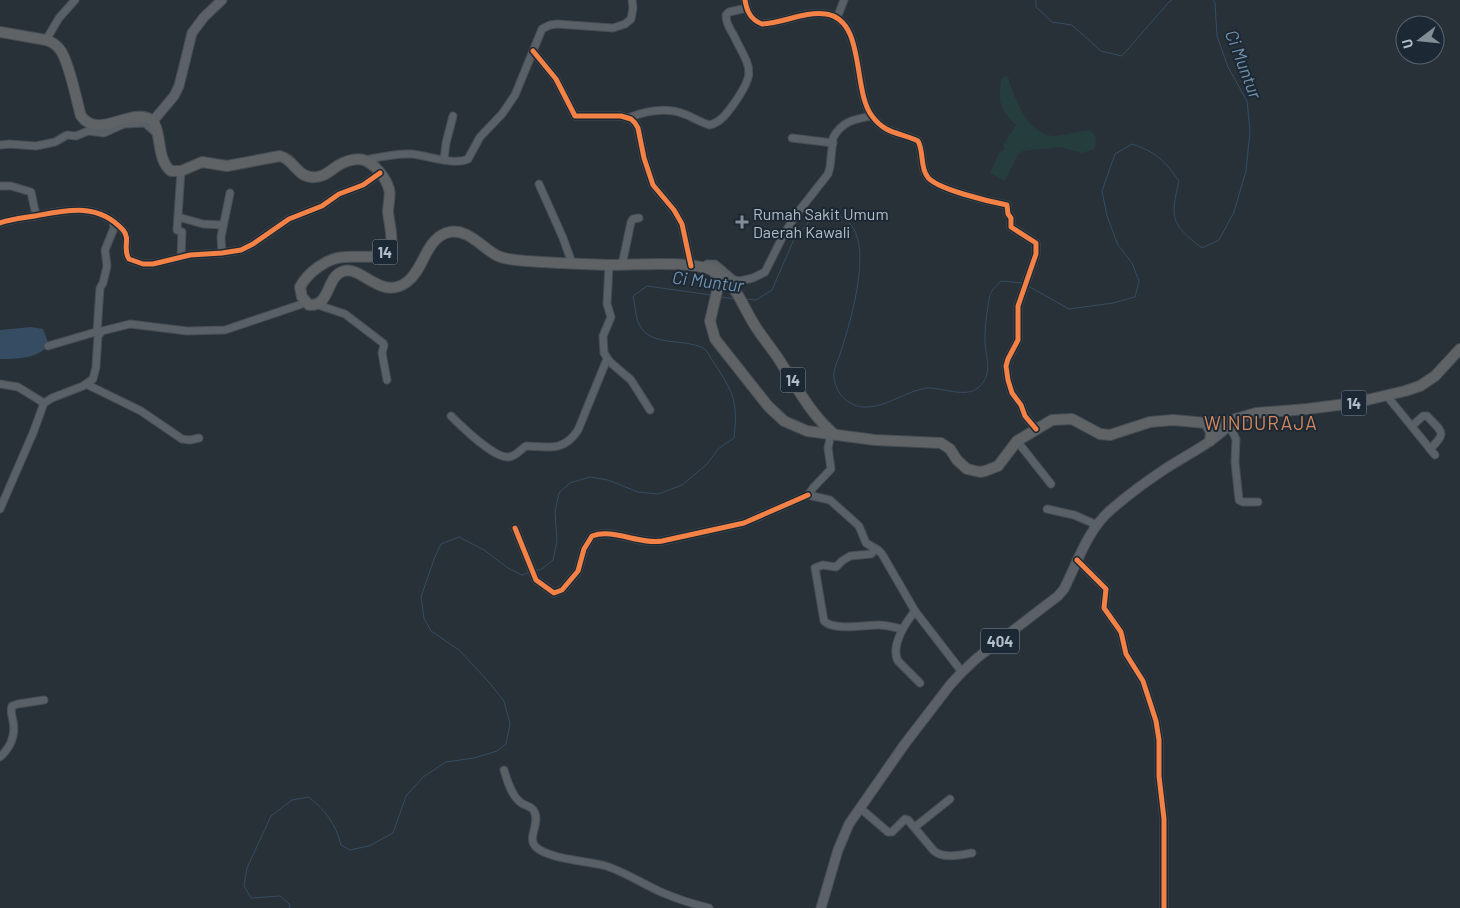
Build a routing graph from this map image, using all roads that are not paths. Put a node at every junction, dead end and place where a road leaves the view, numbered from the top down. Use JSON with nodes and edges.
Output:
{"nodes":[{"id":1,"x":75,"y":0,"type":"edge"},
{"id":2,"x":222,"y":0,"type":"edge"},
{"id":3,"x":632,"y":0,"type":"edge"},
{"id":4,"x":745,"y":0,"type":"edge"},
{"id":5,"x":844,"y":0,"type":"edge"},
{"id":6,"x":746,"y":8,"type":"junction"},
{"id":7,"x":837,"y":18,"type":"junction"},
{"id":8,"x":0,"y":32,"type":"edge"},
{"id":9,"x":46,"y":40,"type":"junction"},
{"id":10,"x":533,"y":50,"type":"junction"},
{"id":11,"x":454,"y":116,"type":"dead end"},
{"id":12,"x":872,"y":116,"type":"junction"},
{"id":13,"x":628,"y":118,"type":"junction"},
{"id":14,"x":152,"y":121,"type":"junction"},
{"id":15,"x":158,"y":134,"type":"junction"},
{"id":16,"x":792,"y":138,"type":"dead end"},
{"id":17,"x":833,"y":143,"type":"junction"},
{"id":18,"x":0,"y":145,"type":"edge"},
{"id":19,"x":364,"y":160,"type":"junction"},
{"id":20,"x":444,"y":160,"type":"junction"},
{"id":21,"x":180,"y":171,"type":"junction"},
{"id":22,"x":380,"y":173,"type":"junction"},
{"id":23,"x":540,"y":184,"type":"dead end"},
{"id":24,"x":0,"y":186,"type":"edge"},
{"id":25,"x":230,"y":193,"type":"dead end"},
{"id":26,"x":36,"y":215,"type":"junction"},
{"id":27,"x":178,"y":217,"type":"junction"},
{"id":28,"x":639,"y":218,"type":"dead end"},
{"id":29,"x":113,"y":222,"type":"junction"},
{"id":30,"x":0,"y":223,"type":"edge"},
{"id":31,"x":223,"y":225,"type":"junction"},
{"id":32,"x":222,"y":253,"type":"junction"},
{"id":33,"x":181,"y":257,"type":"junction"},
{"id":34,"x":572,"y":263,"type":"junction"},
{"id":35,"x":622,"y":264,"type":"junction"},
{"id":36,"x":609,"y":265,"type":"junction"},
{"id":37,"x":692,"y":266,"type":"junction"},
{"id":38,"x":704,"y":267,"type":"junction"},
{"id":39,"x":715,"y":271,"type":"junction"},
{"id":40,"x":310,"y":304,"type":"junction"},
{"id":41,"x":100,"y":331,"type":"junction"},
{"id":42,"x":48,"y":346,"type":"dead end"},
{"id":43,"x":1460,"y":349,"type":"edge"},
{"id":44,"x":606,"y":358,"type":"junction"},
{"id":45,"x":387,"y":380,"type":"dead end"},
{"id":46,"x":0,"y":384,"type":"edge"},
{"id":47,"x":86,"y":384,"type":"junction"},
{"id":48,"x":1387,"y":396,"type":"junction"},
{"id":49,"x":44,"y":403,"type":"junction"},
{"id":50,"x":650,"y":410,"type":"dead end"},
{"id":51,"x":451,"y":416,"type":"dead end"},
{"id":52,"x":1206,"y":423,"type":"junction"},
{"id":53,"x":1231,"y":423,"type":"junction"},
{"id":54,"x":1412,"y":426,"type":"junction"},
{"id":55,"x":1036,"y":429,"type":"junction"},
{"id":56,"x":832,"y":434,"type":"junction"},
{"id":57,"x":199,"y":438,"type":"dead end"},
{"id":58,"x":1210,"y":440,"type":"junction"},
{"id":59,"x":1018,"y":441,"type":"junction"},
{"id":60,"x":1051,"y":484,"type":"dead end"},
{"id":61,"x":808,"y":495,"type":"junction"},
{"id":62,"x":1258,"y":502,"type":"dead end"},
{"id":63,"x":0,"y":509,"type":"edge"},
{"id":64,"x":1047,"y":509,"type":"dead end"},
{"id":65,"x":1097,"y":526,"type":"junction"},
{"id":66,"x":514,"y":528,"type":"dead end"},
{"id":67,"x":876,"y":549,"type":"junction"},
{"id":68,"x":1077,"y":560,"type":"junction"},
{"id":69,"x":915,"y":610,"type":"junction"},
{"id":70,"x":902,"y":629,"type":"junction"},
{"id":71,"x":962,"y":672,"type":"junction"},
{"id":72,"x":920,"y":683,"type":"dead end"},
{"id":73,"x":44,"y":700,"type":"dead end"},
{"id":74,"x":0,"y":757,"type":"edge"},
{"id":75,"x":504,"y":770,"type":"dead end"},
{"id":76,"x":950,"y":799,"type":"dead end"},
{"id":77,"x":860,"y":808,"type":"junction"},
{"id":78,"x":915,"y":827,"type":"junction"},
{"id":79,"x":972,"y":853,"type":"dead end"},
{"id":80,"x":709,"y":908,"type":"edge"},
{"id":81,"x":821,"y":908,"type":"edge"},
{"id":82,"x":1164,"y":908,"type":"edge"}],
"edges":[{"from":1,"to":9,"type":"street"},
{"from":2,"to":14,"type":"main road"},
{"from":3,"to":10,"type":"street"},
{"from":4,"to":6,"type":"street"},
{"from":5,"to":7,"type":"street"},
{"from":6,"to":7,"type":"street"},
{"from":6,"to":13,"type":"street"},
{"from":7,"to":12,"type":"street"},
{"from":8,"to":9,"type":"highway"},
{"from":9,"to":14,"type":"highway"},
{"from":10,"to":13,"type":"street"},
{"from":10,"to":20,"type":"street"},
{"from":11,"to":20,"type":"street"},
{"from":12,"to":17,"type":"street"},
{"from":12,"to":55,"type":"street"},
{"from":13,"to":37,"type":"street"},
{"from":14,"to":15,"type":"highway"},
{"from":15,"to":18,"type":"street"},
{"from":15,"to":21,"type":"highway"},
{"from":16,"to":17,"type":"street"},
{"from":17,"to":38,"type":"street"},
{"from":19,"to":20,"type":"street"},
{"from":19,"to":21,"type":"highway"},
{"from":19,"to":22,"type":"highway","number":"14"},
{"from":21,"to":27,"type":"street"},
{"from":22,"to":32,"type":"street"},
{"from":22,"to":40,"type":"highway","number":"14"},
{"from":23,"to":34,"type":"street"},
{"from":24,"to":26,"type":"street"},
{"from":25,"to":31,"type":"street"},
{"from":26,"to":29,"type":"street"},
{"from":26,"to":30,"type":"street"},
{"from":27,"to":31,"type":"street"},
{"from":27,"to":33,"type":"street"},
{"from":28,"to":35,"type":"street"},
{"from":29,"to":33,"type":"street"},
{"from":29,"to":41,"type":"street"},
{"from":31,"to":32,"type":"street"},
{"from":32,"to":33,"type":"street"},
{"from":34,"to":36,"type":"highway","number":"14"},
{"from":34,"to":40,"type":"highway","number":"14"},
{"from":35,"to":36,"type":"highway","number":"14"},
{"from":35,"to":37,"type":"highway","number":"14"},
{"from":36,"to":44,"type":"street"},
{"from":37,"to":38,"type":"highway","number":"14"},
{"from":38,"to":39,"type":"highway","number":"14"},
{"from":39,"to":56,"type":"highway","number":"14"},
{"from":39,"to":56,"type":"highway","number":"14"},
{"from":40,"to":41,"type":"street"},
{"from":40,"to":45,"type":"street"},
{"from":41,"to":42,"type":"street"},
{"from":41,"to":47,"type":"street"},
{"from":43,"to":48,"type":"highway","number":"14"},
{"from":44,"to":50,"type":"street"},
{"from":44,"to":51,"type":"street"},
{"from":46,"to":49,"type":"street"},
{"from":47,"to":49,"type":"street"},
{"from":47,"to":57,"type":"street"},
{"from":48,"to":53,"type":"highway","number":"14"},
{"from":48,"to":54,"type":"street"},
{"from":49,"to":63,"type":"street"},
{"from":52,"to":53,"type":"highway","number":"14"},
{"from":52,"to":55,"type":"highway","number":"14"},
{"from":52,"to":58,"type":"highway"},
{"from":53,"to":58,"type":"main road","number":"404"},
{"from":53,"to":62,"type":"street"},
{"from":54,"to":54,"type":"street"},
{"from":55,"to":59,"type":"highway","number":"14"},
{"from":56,"to":59,"type":"highway","number":"14"},
{"from":56,"to":61,"type":"street"},
{"from":58,"to":65,"type":"main road","number":"404"},
{"from":59,"to":60,"type":"street"},
{"from":61,"to":66,"type":"street"},
{"from":61,"to":67,"type":"street"},
{"from":64,"to":65,"type":"street"},
{"from":65,"to":68,"type":"main road","number":"404"},
{"from":67,"to":69,"type":"street"},
{"from":67,"to":70,"type":"street"},
{"from":68,"to":71,"type":"main road","number":"404"},
{"from":68,"to":82,"type":"street"},
{"from":69,"to":70,"type":"street"},
{"from":69,"to":71,"type":"street"},
{"from":70,"to":72,"type":"street"},
{"from":71,"to":77,"type":"main road","number":"404"},
{"from":73,"to":74,"type":"street"},
{"from":75,"to":80,"type":"street"},
{"from":76,"to":78,"type":"street"},
{"from":77,"to":78,"type":"street"},
{"from":77,"to":81,"type":"main road","number":"404"},
{"from":78,"to":79,"type":"street"}]}
